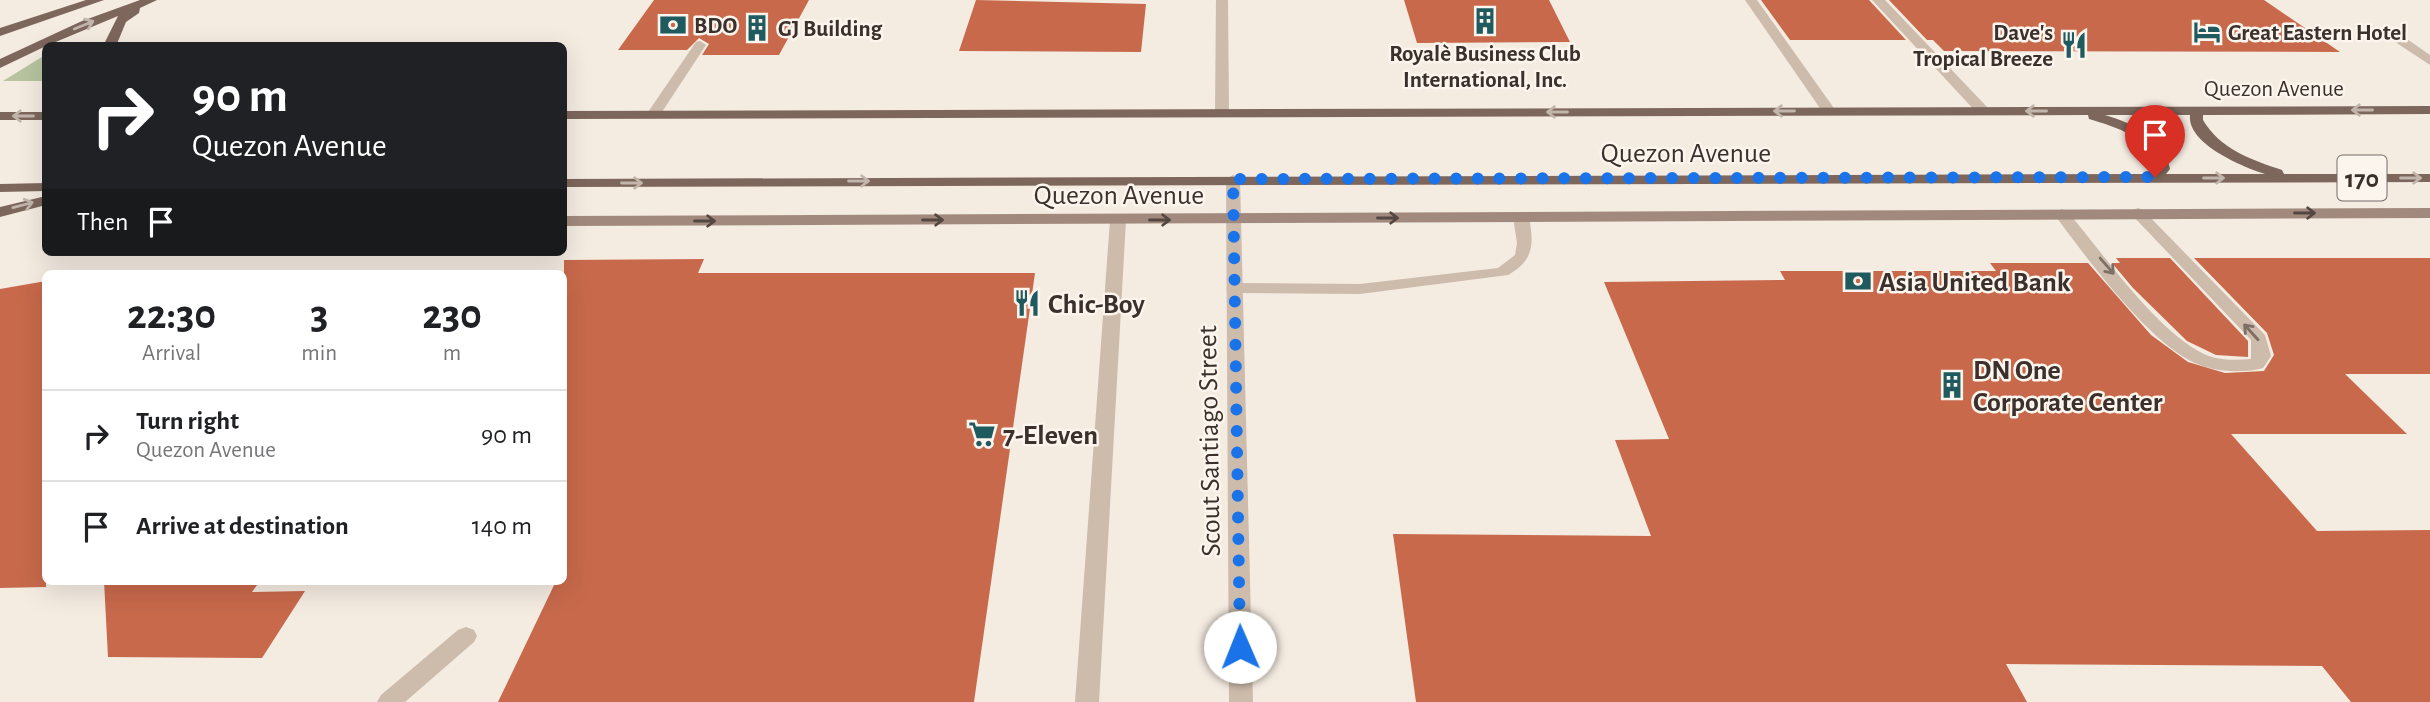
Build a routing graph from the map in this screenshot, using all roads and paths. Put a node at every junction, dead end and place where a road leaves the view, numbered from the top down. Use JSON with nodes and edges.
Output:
{"nodes":[{"id":1,"x":98,"y":0,"type":"edge"},
{"id":2,"x":1222,"y":0,"type":"edge"},
{"id":3,"x":1751,"y":0,"type":"edge"},
{"id":4,"x":1878,"y":0,"type":"edge"},
{"id":5,"x":147,"y":1,"type":"edge"},
{"id":6,"x":56,"y":12,"type":"junction"},
{"id":7,"x":0,"y":25,"type":"edge"},
{"id":8,"x":2387,"y":31,"type":"dead end"},
{"id":9,"x":0,"y":32,"type":"edge"},
{"id":10,"x":47,"y":42,"type":"edge"},
{"id":11,"x":111,"y":42,"type":"edge"},
{"id":12,"x":42,"y":44,"type":"edge"},
{"id":13,"x":700,"y":45,"type":"dead end"},
{"id":14,"x":2430,"y":61,"type":"edge"},
{"id":15,"x":0,"y":64,"type":"edge"},
{"id":16,"x":2430,"y":110,"type":"edge"},
{"id":17,"x":1829,"y":111,"type":"junction"},
{"id":18,"x":1983,"y":111,"type":"junction"},
{"id":19,"x":2073,"y":111,"type":"junction"},
{"id":20,"x":2197,"y":111,"type":"junction"},
{"id":21,"x":1222,"y":113,"type":"junction"},
{"id":22,"x":567,"y":115,"type":"edge"},
{"id":23,"x":653,"y":115,"type":"junction"},
{"id":24,"x":0,"y":116,"type":"edge"},
{"id":25,"x":42,"y":116,"type":"edge"},
{"id":26,"x":2155,"y":177,"type":"junction"},
{"id":27,"x":2294,"y":178,"type":"junction"},
{"id":28,"x":2430,"y":178,"type":"edge"},
{"id":29,"x":1233,"y":179,"type":"junction"},
{"id":30,"x":567,"y":183,"type":"edge"},
{"id":31,"x":42,"y":187,"type":"edge"},
{"id":32,"x":0,"y":188,"type":"edge"},
{"id":33,"x":42,"y":201,"type":"edge"},
{"id":34,"x":0,"y":212,"type":"edge"},
{"id":35,"x":2138,"y":213,"type":"junction"},
{"id":36,"x":2430,"y":213,"type":"edge"},
{"id":37,"x":2062,"y":214,"type":"junction"},
{"id":38,"x":1521,"y":217,"type":"junction"},
{"id":39,"x":1233,"y":219,"type":"junction"},
{"id":40,"x":1118,"y":220,"type":"junction"},
{"id":41,"x":567,"y":221,"type":"edge"},
{"id":42,"x":1234,"y":288,"type":"junction"},
{"id":43,"x":466,"y":636,"type":"dead end"},
{"id":44,"x":389,"y":702,"type":"edge"},
{"id":45,"x":1087,"y":702,"type":"edge"},
{"id":46,"x":1241,"y":702,"type":"edge"}],
"edges":[{"from":1,"to":6,"type":"main road"},
{"from":2,"to":21,"type":"street"},
{"from":3,"to":17,"type":"street"},
{"from":4,"to":18,"type":"street"},
{"from":10,"to":5,"type":"main road","one_way":true},
{"from":5,"to":11,"type":"main road"},
{"from":6,"to":7,"type":"main road"},
{"from":6,"to":9,"type":"main road"},
{"from":8,"to":14,"type":"street"},
{"from":15,"to":12,"type":"main road","one_way":true},
{"from":13,"to":23,"type":"street"},
{"from":16,"to":20,"type":"main road","name":"Quezon Avenue","one_way":true},
{"from":17,"to":18,"type":"main road","name":"Quezon Avenue"},
{"from":17,"to":21,"type":"main road","name":"Quezon Avenue","one_way":true},
{"from":19,"to":18,"type":"main road","name":"Quezon Avenue","one_way":true},
{"from":19,"to":20,"type":"main road","name":"Quezon Avenue"},
{"from":19,"to":26,"type":"main road"},
{"from":20,"to":27,"type":"main road"},
{"from":21,"to":23,"type":"main road","name":"Quezon Avenue"},
{"from":22,"to":23,"type":"main road","name":"Quezon Avenue"},
{"from":25,"to":24,"type":"main road","one_way":true},
{"from":26,"to":27,"type":"main road","name":"Quezon Avenue","number":"170","one_way":true},
{"from":26,"to":29,"type":"main road","name":"Quezon Avenue","number":"170"},
{"from":27,"to":28,"type":"main road","name":"Quezon Avenue","number":"170","one_way":true},
{"from":30,"to":29,"type":"main road","name":"Quezon Avenue","number":"170","one_way":true},
{"from":29,"to":39,"type":"street","name":"Scout Santiago Street"},
{"from":31,"to":32,"type":"main road"},
{"from":34,"to":33,"type":"main road","one_way":true},
{"from":35,"to":36,"type":"street","name":"Quezon Avenue","number":"170","one_way":true},
{"from":35,"to":37,"type":"street","name":"Quezon Avenue","number":"170"},
{"from":37,"to":35,"type":"street","one_way":true},
{"from":37,"to":38,"type":"street","name":"Quezon Avenue","number":"170"},
{"from":39,"to":38,"type":"street","name":"Quezon Avenue","number":"170","one_way":true},
{"from":38,"to":42,"type":"street"},
{"from":40,"to":39,"type":"street","name":"Quezon Avenue","number":"170","one_way":true},
{"from":39,"to":42,"type":"street","name":"Scout Santiago Street"},
{"from":41,"to":40,"type":"street","name":"Quezon Avenue","number":"170","one_way":true},
{"from":40,"to":45,"type":"street"},
{"from":42,"to":46,"type":"street","name":"Scout Santiago Street"},
{"from":43,"to":44,"type":"street"}]}
